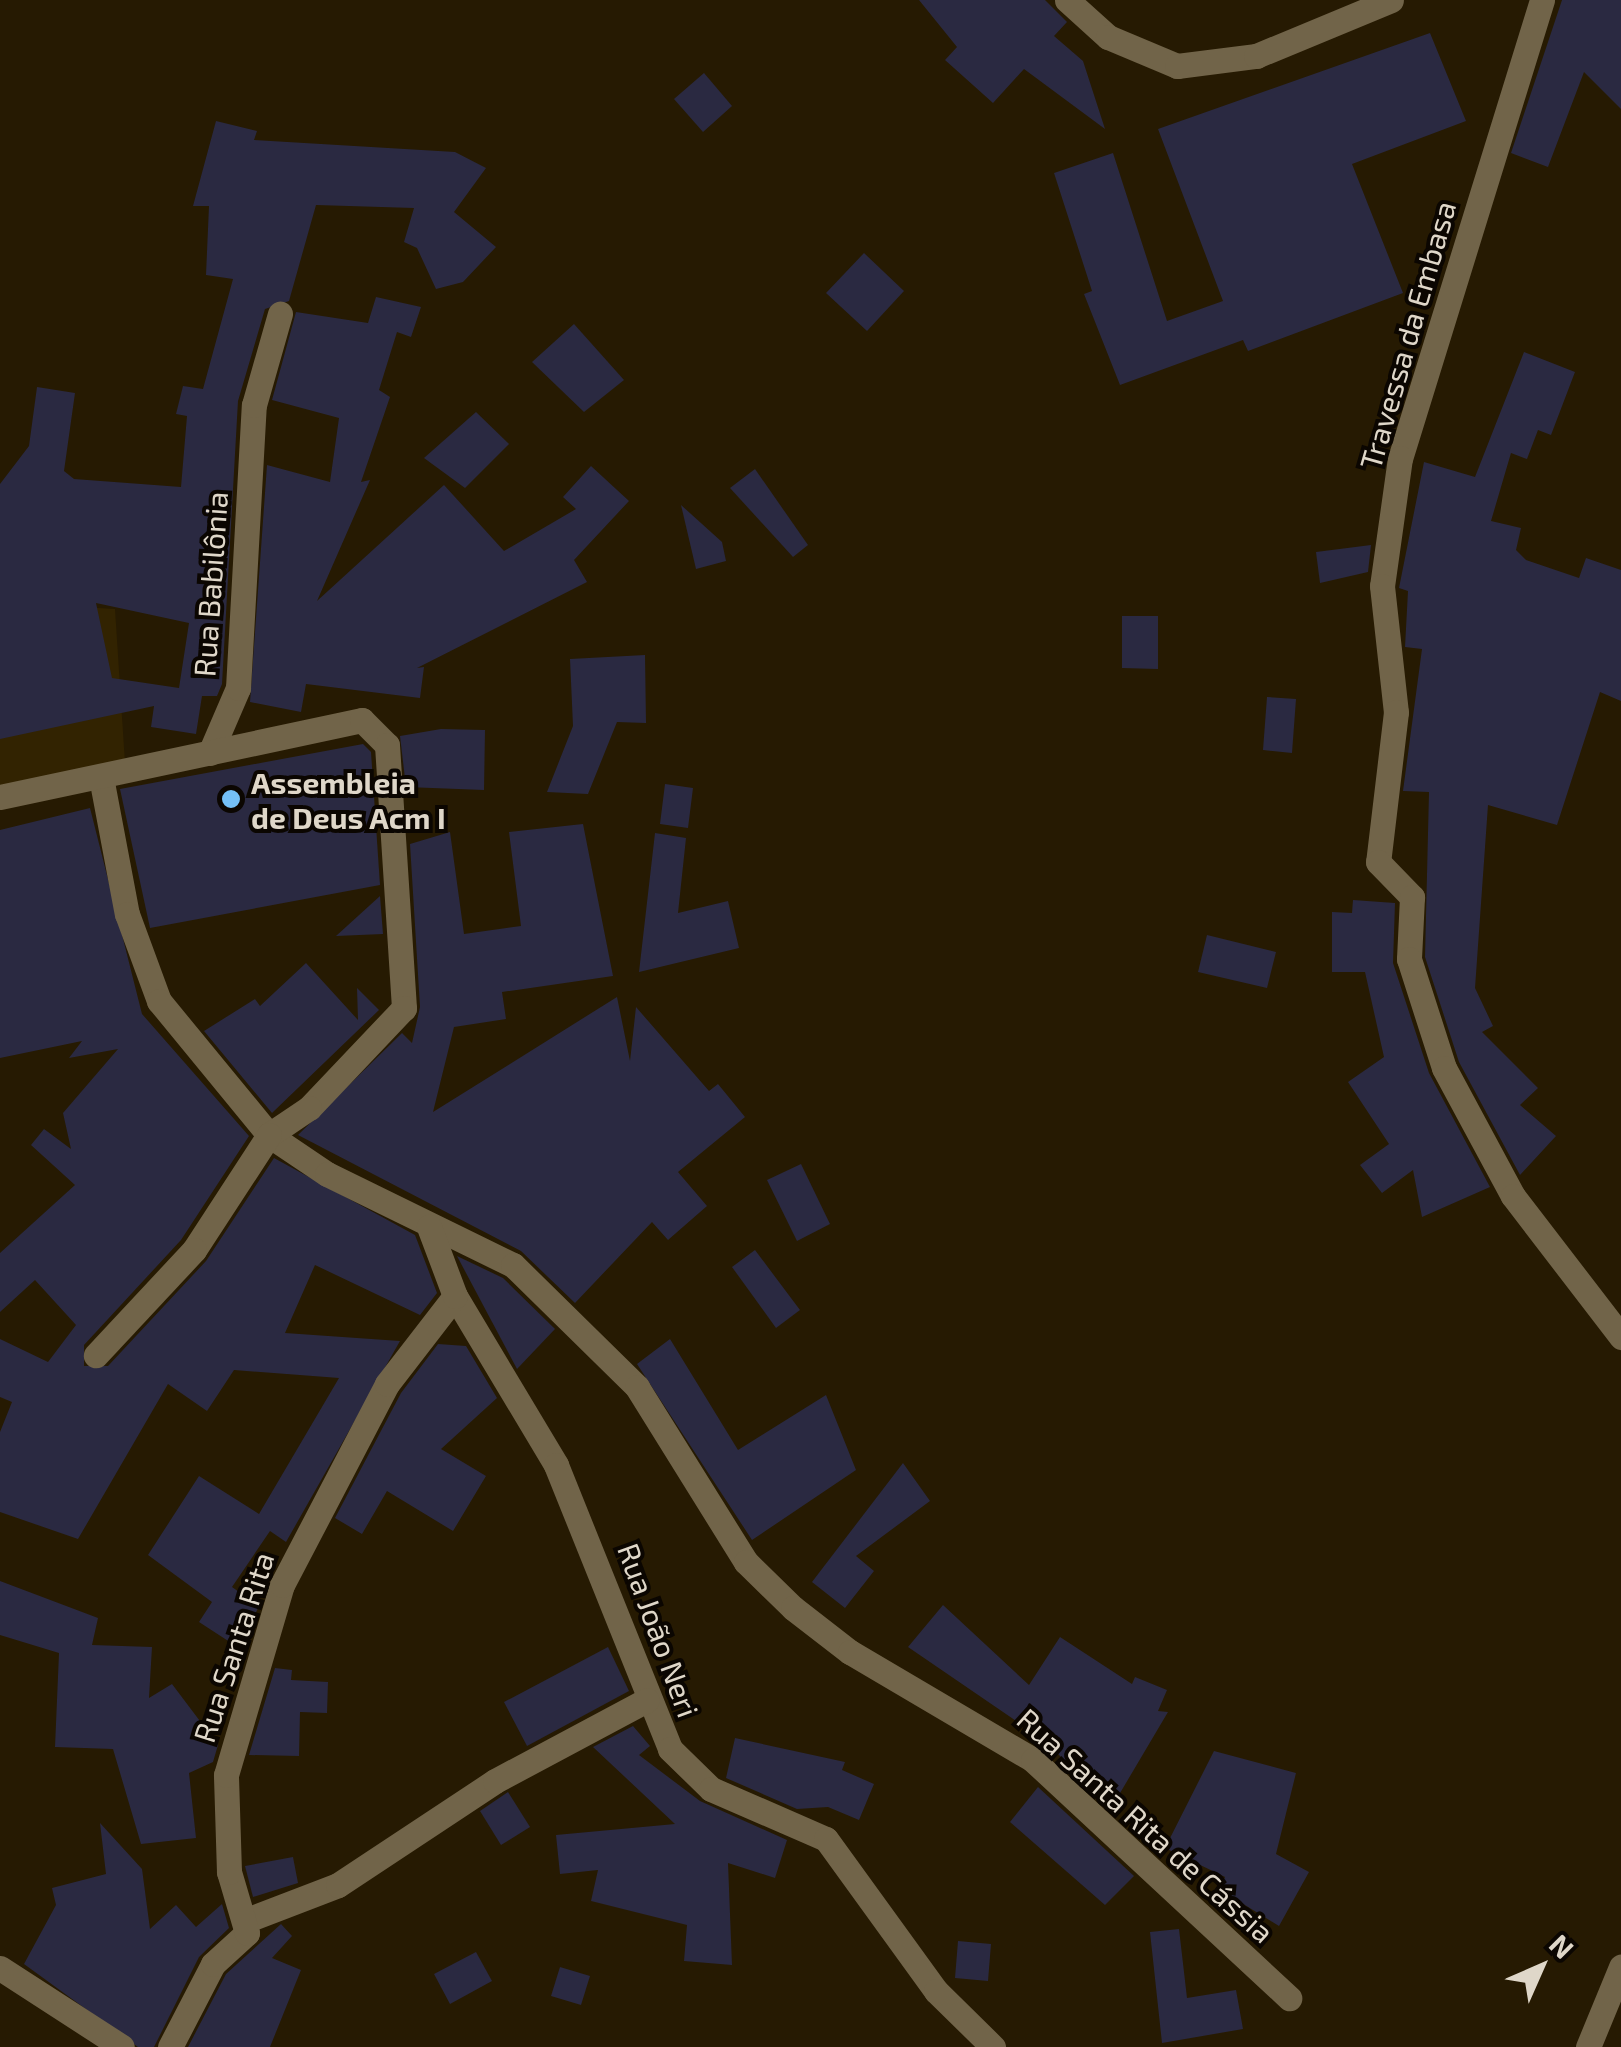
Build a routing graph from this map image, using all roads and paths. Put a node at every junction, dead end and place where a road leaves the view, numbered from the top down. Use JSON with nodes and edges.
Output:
{"nodes":[{"id":1,"x":1067,"y":0,"type":"edge"},
{"id":2,"x":1391,"y":0,"type":"edge"},
{"id":3,"x":1542,"y":0,"type":"edge"},
{"id":4,"x":280,"y":314,"type":"dead end"},
{"id":5,"x":210,"y":753,"type":"junction"},
{"id":6,"x":101,"y":777,"type":"junction"},
{"id":7,"x":0,"y":798,"type":"edge"},
{"id":8,"x":270,"y":1135,"type":"junction"},
{"id":9,"x":429,"y":1228,"type":"junction"},
{"id":10,"x":455,"y":1296,"type":"junction"},
{"id":11,"x":1621,"y":1337,"type":"edge"},
{"id":12,"x":96,"y":1355,"type":"dead end"},
{"id":13,"x":647,"y":1700,"type":"junction"},
{"id":14,"x":247,"y":1920,"type":"junction"},
{"id":15,"x":1621,"y":1967,"type":"edge"},
{"id":16,"x":0,"y":1968,"type":"edge"},
{"id":17,"x":1289,"y":1998,"type":"dead end"},
{"id":18,"x":122,"y":2047,"type":"edge"},
{"id":19,"x":170,"y":2047,"type":"edge"},
{"id":20,"x":993,"y":2047,"type":"edge"},
{"id":21,"x":1588,"y":2047,"type":"edge"}],
"edges":[{"from":1,"to":2,"type":"street"},
{"from":3,"to":11,"type":"street","name":"Travessa da Embasa"},
{"from":4,"to":5,"type":"street","name":"Rua Babilônia"},
{"from":5,"to":6,"type":"street"},
{"from":5,"to":8,"type":"street"},
{"from":6,"to":7,"type":"street"},
{"from":6,"to":8,"type":"street","name":"Rua Santa Rita de Cássia"},
{"from":8,"to":9,"type":"street","name":"Rua Santa Rita de Cássia"},
{"from":8,"to":12,"type":"street"},
{"from":9,"to":10,"type":"street"},
{"from":9,"to":17,"type":"street","name":"Rua Santa Rita de Cássia"},
{"from":10,"to":13,"type":"street","name":"Rua João Neri"},
{"from":10,"to":14,"type":"street","name":"Rua Santa Rita"},
{"from":13,"to":14,"type":"street"},
{"from":13,"to":20,"type":"street","name":"Rua João Neri"},
{"from":14,"to":19,"type":"street"},
{"from":15,"to":21,"type":"street"},
{"from":16,"to":18,"type":"street"}]}
